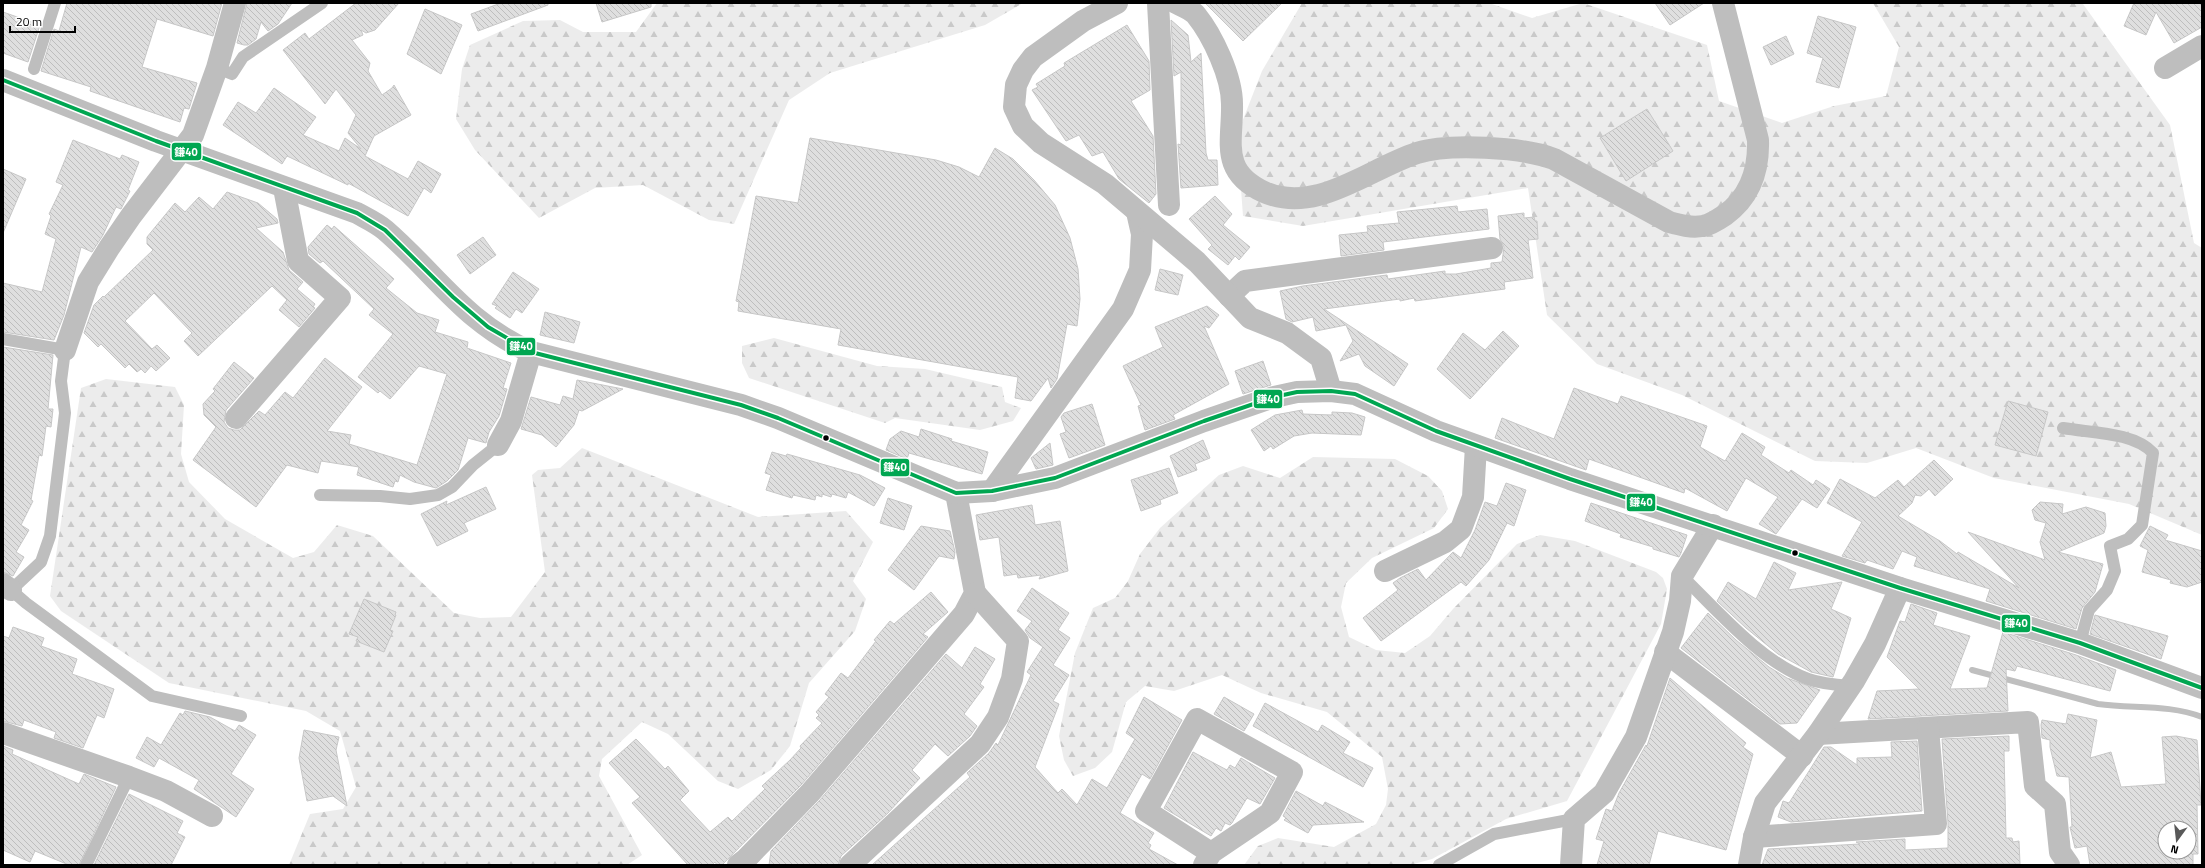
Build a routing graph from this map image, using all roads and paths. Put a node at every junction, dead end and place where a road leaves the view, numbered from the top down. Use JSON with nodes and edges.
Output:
{"nodes":[{"id":1,"x":55,"y":3,"type":"edge"},
{"id":2,"x":235,"y":3,"type":"edge"},
{"id":3,"x":320,"y":3,"type":"edge"},
{"id":4,"x":1117,"y":3,"type":"edge"},
{"id":5,"x":1158,"y":3,"type":"edge"},
{"id":6,"x":1176,"y":3,"type":"edge"},
{"id":7,"x":1723,"y":3,"type":"edge"},
{"id":8,"x":2202,"y":46,"type":"edge"},
{"id":9,"x":217,"y":68,"type":"junction"},
{"id":10,"x":2165,"y":68,"type":"dead end"},
{"id":11,"x":34,"y":69,"type":"dead end"},
{"id":12,"x":3,"y":80,"type":"edge"},
{"id":13,"x":284,"y":188,"type":"junction"},
{"id":14,"x":1169,"y":204,"type":"dead end"},
{"id":15,"x":1137,"y":212,"type":"junction"},
{"id":16,"x":1492,"y":248,"type":"dead end"},
{"id":17,"x":1229,"y":296,"type":"junction"},
{"id":18,"x":3,"y":339,"type":"edge"},
{"id":19,"x":65,"y":350,"type":"junction"},
{"id":20,"x":531,"y":352,"type":"junction"},
{"id":21,"x":1331,"y":391,"type":"junction"},
{"id":22,"x":236,"y":418,"type":"dead end"},
{"id":23,"x":2063,"y":428,"type":"dead end"},
{"id":24,"x":498,"y":445,"type":"joint"},
{"id":25,"x":1476,"y":446,"type":"junction"},
{"id":26,"x":992,"y":490,"type":"junction"},
{"id":27,"x":956,"y":492,"type":"junction"},
{"id":28,"x":320,"y":495,"type":"dead end"},
{"id":29,"x":1713,"y":525,"type":"junction"},
{"id":30,"x":1385,"y":571,"type":"dead end"},
{"id":31,"x":1682,"y":576,"type":"junction"},
{"id":32,"x":7,"y":587,"type":"edge"},
{"id":33,"x":1900,"y":588,"type":"junction"},
{"id":34,"x":975,"y":594,"type":"junction"},
{"id":35,"x":2080,"y":643,"type":"junction"},
{"id":36,"x":1665,"y":652,"type":"junction"},
{"id":37,"x":1850,"y":686,"type":"junction"},
{"id":38,"x":2202,"y":688,"type":"edge"},
{"id":39,"x":241,"y":716,"type":"dead end"},
{"id":40,"x":1928,"y":728,"type":"junction"},
{"id":41,"x":3,"y":733,"type":"edge"},
{"id":42,"x":1818,"y":734,"type":"junction"},
{"id":43,"x":1802,"y":756,"type":"junction"},
{"id":44,"x":129,"y":777,"type":"junction"},
{"id":45,"x":212,"y":816,"type":"dead end"},
{"id":46,"x":1574,"y":819,"type":"junction"},
{"id":47,"x":1754,"y":837,"type":"junction"},
{"id":48,"x":1208,"y":859,"type":"edge"},
{"id":49,"x":86,"y":865,"type":"edge"},
{"id":50,"x":738,"y":865,"type":"edge"},
{"id":51,"x":850,"y":865,"type":"edge"},
{"id":52,"x":1439,"y":865,"type":"edge"},
{"id":53,"x":1572,"y":865,"type":"edge"},
{"id":54,"x":1749,"y":865,"type":"edge"},
{"id":55,"x":2069,"y":865,"type":"edge"}],
"edges":[{"from":1,"to":11,"type":"lane"},
{"from":2,"to":9,"type":"street"},
{"from":3,"to":9,"type":"lane"},
{"from":4,"to":15,"type":"street"},
{"from":5,"to":14,"type":"street"},
{"from":6,"to":7,"type":"street"},
{"from":8,"to":10,"type":"street"},
{"from":9,"to":19,"type":"street"},
{"from":12,"to":13,"type":"street"},
{"from":13,"to":20,"type":"street"},
{"from":13,"to":22,"type":"street"},
{"from":15,"to":17,"type":"street"},
{"from":15,"to":26,"type":"street"},
{"from":16,"to":17,"type":"street"},
{"from":17,"to":21,"type":"street"},
{"from":18,"to":19,"type":"lane"},
{"from":19,"to":32,"type":"lane"},
{"from":20,"to":24,"type":"street"},
{"from":20,"to":27,"type":"street"},
{"from":21,"to":25,"type":"street"},
{"from":21,"to":26,"type":"street"},
{"from":23,"to":35,"type":"lane"},
{"from":24,"to":28,"type":"lane"},
{"from":25,"to":29,"type":"street"},
{"from":25,"to":30,"type":"street"},
{"from":26,"to":27,"type":"street"},
{"from":27,"to":34,"type":"street"},
{"from":29,"to":31,"type":"street"},
{"from":29,"to":33,"type":"street"},
{"from":31,"to":36,"type":"street"},
{"from":31,"to":37,"type":"lane"},
{"from":32,"to":39,"type":"lane"},
{"from":33,"to":35,"type":"street"},
{"from":33,"to":37,"type":"street"},
{"from":34,"to":50,"type":"street"},
{"from":34,"to":51,"type":"street"},
{"from":35,"to":38,"type":"street"},
{"from":36,"to":43,"type":"street"},
{"from":36,"to":46,"type":"street"},
{"from":37,"to":42,"type":"street"},
{"from":40,"to":42,"type":"street"},
{"from":40,"to":47,"type":"street"},
{"from":40,"to":55,"type":"street"},
{"from":41,"to":44,"type":"street"},
{"from":42,"to":43,"type":"street"},
{"from":43,"to":47,"type":"street"},
{"from":44,"to":45,"type":"street"},
{"from":44,"to":49,"type":"lane"},
{"from":46,"to":52,"type":"lane"},
{"from":46,"to":53,"type":"street"},
{"from":47,"to":54,"type":"street"},
{"from":48,"to":48,"type":"street"}]}
